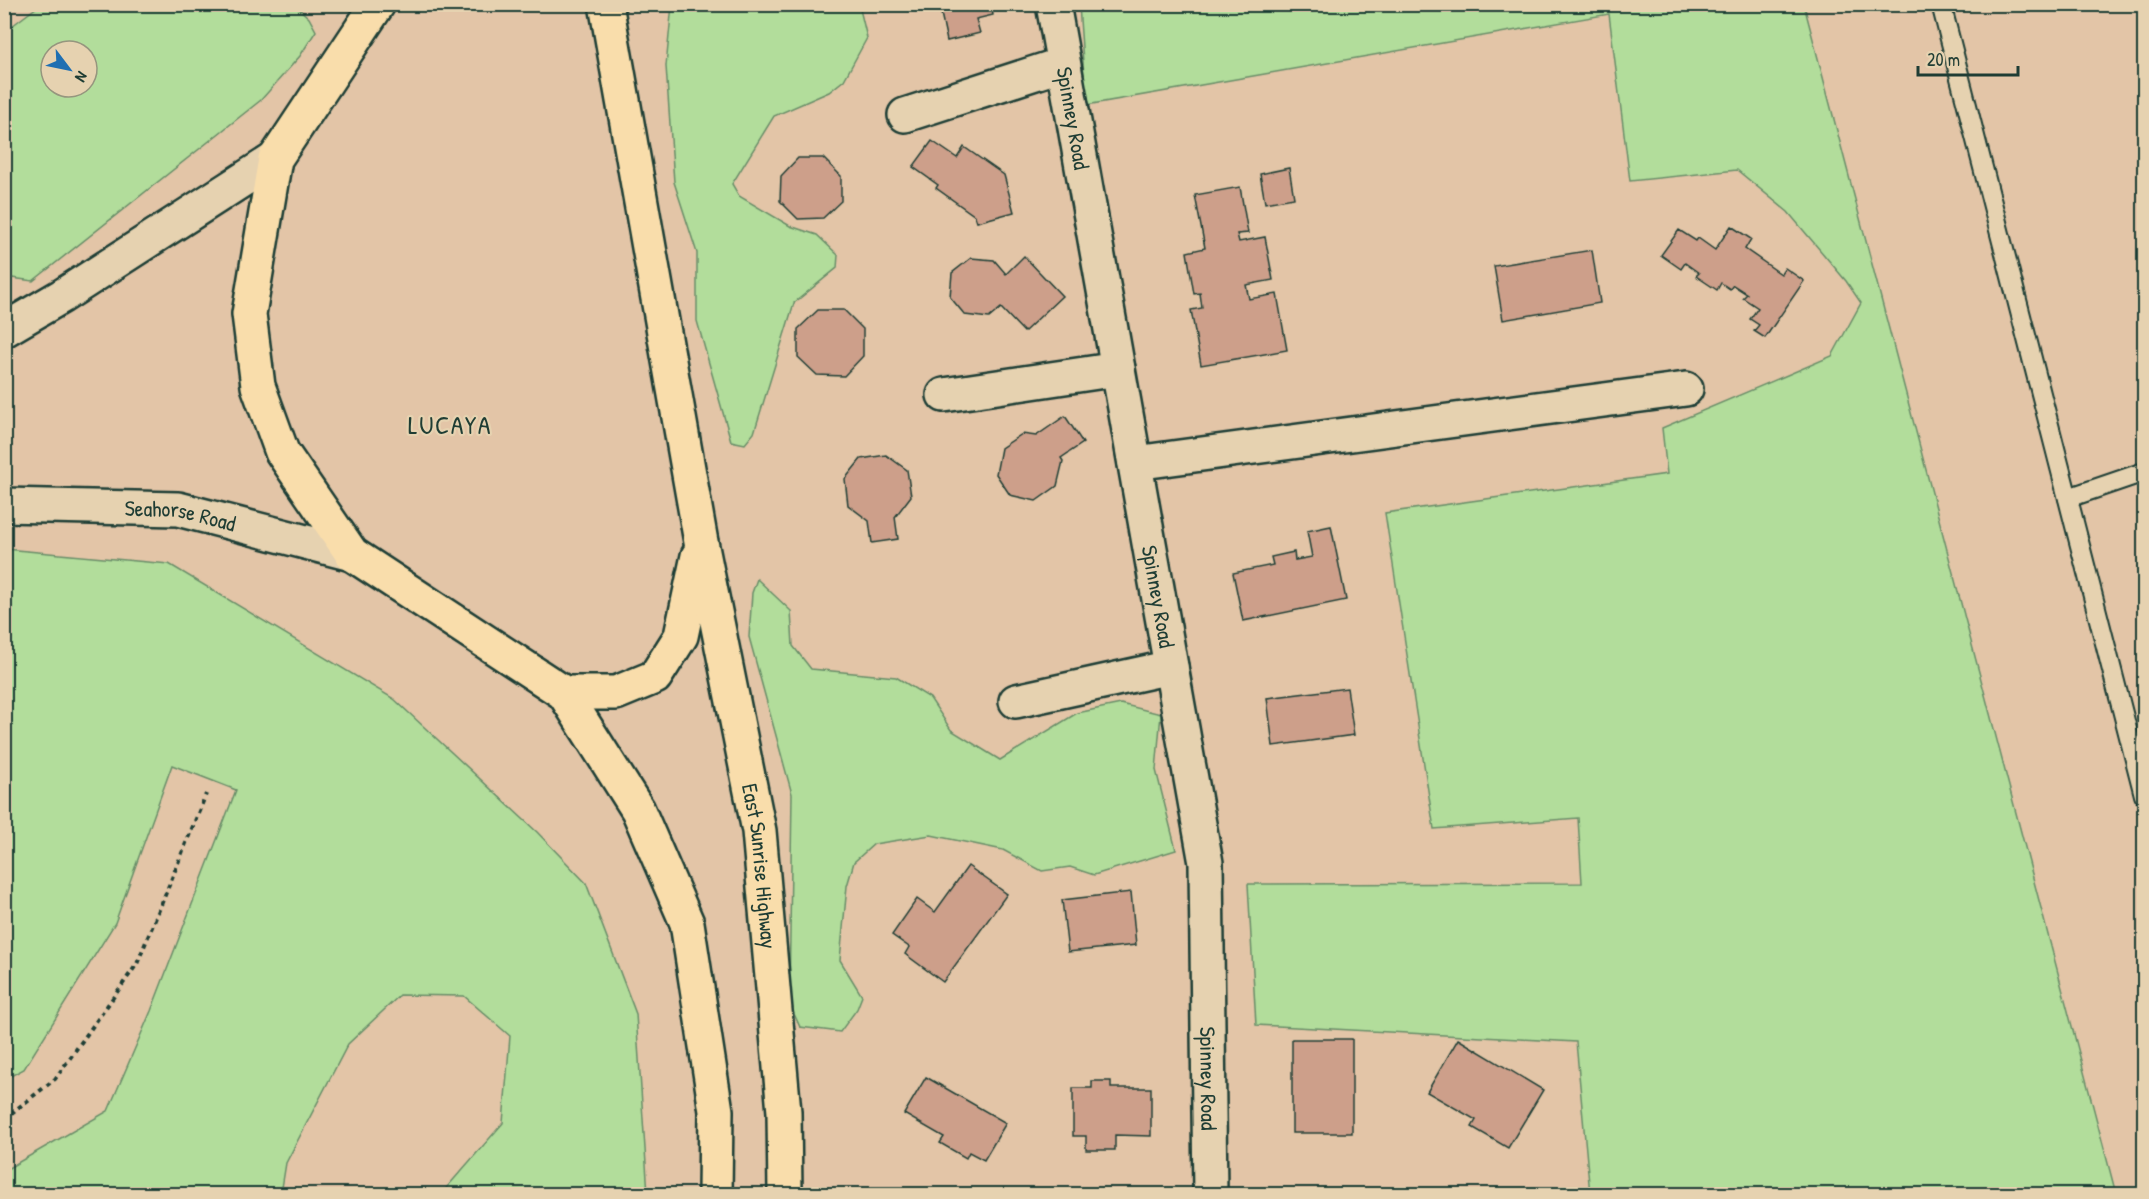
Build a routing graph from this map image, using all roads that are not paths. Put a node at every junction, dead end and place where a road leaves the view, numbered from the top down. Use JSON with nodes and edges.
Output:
{"nodes":[{"id":1,"x":378,"y":4,"type":"edge"},
{"id":2,"x":1053,"y":4,"type":"edge"},
{"id":3,"x":1941,"y":4,"type":"edge"},
{"id":4,"x":603,"y":9,"type":"edge"},
{"id":5,"x":1063,"y":64,"type":"junction"},
{"id":6,"x":905,"y":115,"type":"dead end"},
{"id":7,"x":275,"y":159,"type":"junction"},
{"id":8,"x":4,"y":330,"type":"edge"},
{"id":9,"x":1118,"y":369,"type":"junction"},
{"id":10,"x":1686,"y":388,"type":"dead end"},
{"id":11,"x":945,"y":395,"type":"dead end"},
{"id":12,"x":1135,"y":463,"type":"junction"},
{"id":13,"x":2145,"y":472,"type":"edge"},
{"id":14,"x":2068,"y":498,"type":"junction"},
{"id":15,"x":4,"y":505,"type":"edge"},
{"id":16,"x":701,"y":542,"type":"junction"},
{"id":17,"x":352,"y":554,"type":"junction"},
{"id":18,"x":1171,"y":667,"type":"junction"},
{"id":19,"x":564,"y":693,"type":"junction"},
{"id":20,"x":1016,"y":701,"type":"dead end"},
{"id":21,"x":2145,"y":795,"type":"edge"},
{"id":22,"x":715,"y":1194,"type":"edge"},
{"id":23,"x":785,"y":1194,"type":"edge"},
{"id":24,"x":1210,"y":1194,"type":"edge"}],
"edges":[{"from":1,"to":7,"type":"main road"},
{"from":2,"to":5,"type":"street","name":"Spinney Road"},
{"from":3,"to":14,"type":"lane"},
{"from":4,"to":16,"type":"main road","name":"East Sunrise Highway"},
{"from":5,"to":6,"type":"street"},
{"from":5,"to":9,"type":"street","name":"Spinney Road"},
{"from":7,"to":8,"type":"street"},
{"from":7,"to":17,"type":"main road"},
{"from":9,"to":11,"type":"street"},
{"from":9,"to":12,"type":"street","name":"Spinney Road"},
{"from":10,"to":12,"type":"street"},
{"from":12,"to":18,"type":"street","name":"Spinney Road"},
{"from":13,"to":14,"type":"lane"},
{"from":14,"to":21,"type":"lane"},
{"from":15,"to":17,"type":"street","name":"Seahorse Road"},
{"from":16,"to":19,"type":"main road"},
{"from":16,"to":23,"type":"main road","name":"East Sunrise Highway"},
{"from":17,"to":19,"type":"main road"},
{"from":18,"to":20,"type":"street"},
{"from":18,"to":24,"type":"street","name":"Spinney Road"},
{"from":19,"to":22,"type":"main road"}]}
